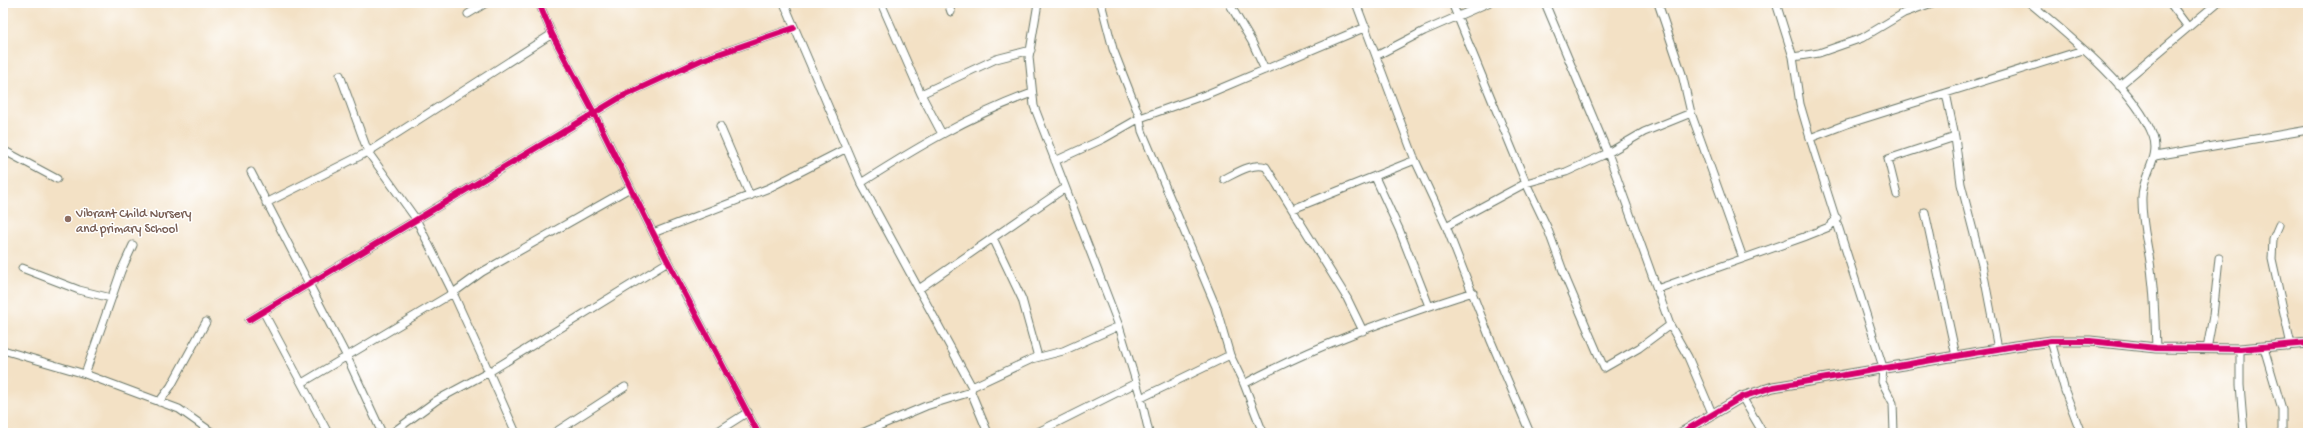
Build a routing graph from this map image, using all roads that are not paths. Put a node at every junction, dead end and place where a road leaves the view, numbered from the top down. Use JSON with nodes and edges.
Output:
{"nodes":[{"id":1,"x":486,"y":3,"type":"edge"},
{"id":2,"x":540,"y":3,"type":"edge"},
{"id":3,"x":784,"y":3,"type":"edge"},
{"id":4,"x":881,"y":3,"type":"edge"},
{"id":5,"x":948,"y":3,"type":"edge"},
{"id":6,"x":1038,"y":3,"type":"edge"},
{"id":7,"x":1101,"y":3,"type":"edge"},
{"id":8,"x":1229,"y":3,"type":"edge"},
{"id":9,"x":1356,"y":3,"type":"edge"},
{"id":10,"x":1452,"y":3,"type":"edge"},
{"id":11,"x":1488,"y":3,"type":"edge"},
{"id":12,"x":1545,"y":3,"type":"edge"},
{"id":13,"x":1658,"y":3,"type":"edge"},
{"id":14,"x":1776,"y":3,"type":"edge"},
{"id":15,"x":1932,"y":3,"type":"edge"},
{"id":16,"x":2030,"y":3,"type":"edge"},
{"id":17,"x":2170,"y":3,"type":"edge"},
{"id":18,"x":2216,"y":3,"type":"edge"},
{"id":19,"x":951,"y":12,"type":"dead end"},
{"id":20,"x":468,"y":14,"type":"dead end"},
{"id":21,"x":1458,"y":16,"type":"junction"},
{"id":22,"x":1366,"y":27,"type":"junction"},
{"id":23,"x":2188,"y":27,"type":"junction"},
{"id":24,"x":794,"y":28,"type":"junction"},
{"id":25,"x":552,"y":34,"type":"junction"},
{"id":26,"x":1031,"y":50,"type":"junction"},
{"id":27,"x":2083,"y":50,"type":"junction"},
{"id":28,"x":1376,"y":56,"type":"junction"},
{"id":29,"x":1793,"y":57,"type":"junction"},
{"id":30,"x":1265,"y":70,"type":"junction"},
{"id":31,"x":340,"y":75,"type":"dead end"},
{"id":32,"x":2119,"y":86,"type":"junction"},
{"id":33,"x":1032,"y":93,"type":"junction"},
{"id":34,"x":1946,"y":93,"type":"junction"},
{"id":35,"x":921,"y":94,"type":"junction"},
{"id":36,"x":594,"y":113,"type":"junction"},
{"id":37,"x":1691,"y":113,"type":"junction"},
{"id":38,"x":1140,"y":118,"type":"junction"},
{"id":39,"x":720,"y":126,"type":"dead end"},
{"id":40,"x":2308,"y":130,"type":"edge"},
{"id":41,"x":942,"y":134,"type":"junction"},
{"id":42,"x":1956,"y":137,"type":"junction"},
{"id":43,"x":1810,"y":138,"type":"junction"},
{"id":44,"x":845,"y":149,"type":"junction"},
{"id":45,"x":3,"y":150,"type":"edge"},
{"id":46,"x":368,"y":152,"type":"junction"},
{"id":47,"x":1608,"y":153,"type":"junction"},
{"id":48,"x":2155,"y":156,"type":"junction"},
{"id":49,"x":1415,"y":160,"type":"junction"},
{"id":50,"x":1055,"y":161,"type":"junction"},
{"id":51,"x":250,"y":172,"type":"dead end"},
{"id":52,"x":1375,"y":178,"type":"junction"},
{"id":53,"x":57,"y":179,"type":"dead end"},
{"id":54,"x":1224,"y":179,"type":"dead end"},
{"id":55,"x":861,"y":183,"type":"junction"},
{"id":56,"x":1526,"y":184,"type":"junction"},
{"id":57,"x":630,"y":188,"type":"junction"},
{"id":58,"x":1065,"y":188,"type":"junction"},
{"id":59,"x":1897,"y":194,"type":"dead end"},
{"id":60,"x":750,"y":196,"type":"junction"},
{"id":61,"x":266,"y":203,"type":"junction"},
{"id":62,"x":1293,"y":209,"type":"junction"},
{"id":63,"x":1924,"y":212,"type":"dead end"},
{"id":64,"x":1837,"y":218,"type":"junction"},
{"id":65,"x":416,"y":220,"type":"junction"},
{"id":66,"x":1446,"y":226,"type":"junction"},
{"id":67,"x":2279,"y":226,"type":"dead end"},
{"id":68,"x":1829,"y":227,"type":"junction"},
{"id":69,"x":1840,"y":228,"type":"junction"},
{"id":70,"x":653,"y":233,"type":"junction"},
{"id":71,"x":993,"y":238,"type":"junction"},
{"id":72,"x":133,"y":245,"type":"dead end"},
{"id":73,"x":1743,"y":258,"type":"junction"},
{"id":74,"x":2218,"y":258,"type":"dead end"},
{"id":75,"x":668,"y":262,"type":"junction"},
{"id":76,"x":22,"y":268,"type":"dead end"},
{"id":77,"x":308,"y":284,"type":"junction"},
{"id":78,"x":919,"y":289,"type":"junction"},
{"id":79,"x":1657,"y":289,"type":"junction"},
{"id":80,"x":1473,"y":292,"type":"junction"},
{"id":81,"x":453,"y":293,"type":"junction"},
{"id":82,"x":111,"y":298,"type":"junction"},
{"id":83,"x":1429,"y":306,"type":"junction"},
{"id":84,"x":264,"y":312,"type":"junction"},
{"id":85,"x":249,"y":320,"type":"dead end"},
{"id":86,"x":206,"y":322,"type":"dead end"},
{"id":87,"x":1670,"y":325,"type":"junction"},
{"id":88,"x":1119,"y":326,"type":"junction"},
{"id":89,"x":1363,"y":331,"type":"junction"},
{"id":90,"x":2051,"y":341,"type":"junction"},
{"id":91,"x":2308,"y":343,"type":"edge"},
{"id":92,"x":2291,"y":345,"type":"junction"},
{"id":93,"x":2156,"y":348,"type":"junction"},
{"id":94,"x":2264,"y":348,"type":"junction"},
{"id":95,"x":1998,"y":349,"type":"junction"},
{"id":96,"x":2208,"y":349,"type":"junction"},
{"id":97,"x":2240,"y":349,"type":"junction"},
{"id":98,"x":3,"y":350,"type":"edge"},
{"id":99,"x":1230,"y":355,"type":"junction"},
{"id":100,"x":1956,"y":356,"type":"junction"},
{"id":101,"x":347,"y":357,"type":"junction"},
{"id":102,"x":1038,"y":357,"type":"junction"},
{"id":103,"x":1883,"y":368,"type":"junction"},
{"id":104,"x":489,"y":372,"type":"junction"},
{"id":105,"x":85,"y":374,"type":"junction"},
{"id":106,"x":302,"y":383,"type":"junction"},
{"id":107,"x":1136,"y":383,"type":"junction"},
{"id":108,"x":1244,"y":384,"type":"junction"},
{"id":109,"x":625,"y":387,"type":"dead end"},
{"id":110,"x":972,"y":389,"type":"junction"},
{"id":111,"x":1742,"y":397,"type":"junction"},
{"id":112,"x":1141,"y":398,"type":"junction"},
{"id":113,"x":159,"y":402,"type":"junction"},
{"id":114,"x":748,"y":412,"type":"junction"},
{"id":115,"x":1712,"y":414,"type":"junction"},
{"id":116,"x":213,"y":433,"type":"edge"},
{"id":117,"x":328,"y":433,"type":"edge"},
{"id":118,"x":382,"y":433,"type":"edge"},
{"id":119,"x":392,"y":433,"type":"edge"},
{"id":120,"x":516,"y":433,"type":"edge"},
{"id":121,"x":554,"y":433,"type":"edge"},
{"id":122,"x":715,"y":433,"type":"edge"},
{"id":123,"x":758,"y":433,"type":"edge"},
{"id":124,"x":862,"y":433,"type":"edge"},
{"id":125,"x":988,"y":433,"type":"edge"},
{"id":126,"x":1036,"y":433,"type":"edge"},
{"id":127,"x":1150,"y":433,"type":"edge"},
{"id":128,"x":1263,"y":433,"type":"edge"},
{"id":129,"x":1530,"y":433,"type":"edge"},
{"id":130,"x":1681,"y":433,"type":"edge"},
{"id":131,"x":1763,"y":433,"type":"edge"},
{"id":132,"x":1894,"y":433,"type":"edge"},
{"id":133,"x":2081,"y":433,"type":"edge"},
{"id":134,"x":2244,"y":433,"type":"edge"},
{"id":135,"x":2282,"y":433,"type":"edge"}],
"edges":[{"from":1,"to":20,"type":"street"},
{"from":2,"to":25,"type":"street"},
{"from":3,"to":24,"type":"street"},
{"from":4,"to":35,"type":"street"},
{"from":5,"to":19,"type":"street"},
{"from":6,"to":26,"type":"street"},
{"from":7,"to":38,"type":"street"},
{"from":8,"to":30,"type":"street"},
{"from":9,"to":22,"type":"street"},
{"from":10,"to":21,"type":"street"},
{"from":11,"to":21,"type":"street"},
{"from":12,"to":47,"type":"street"},
{"from":13,"to":37,"type":"street"},
{"from":14,"to":29,"type":"street"},
{"from":15,"to":29,"type":"street"},
{"from":16,"to":27,"type":"street"},
{"from":17,"to":23,"type":"street"},
{"from":18,"to":23,"type":"street"},
{"from":21,"to":28,"type":"street"},
{"from":21,"to":56,"type":"street"},
{"from":22,"to":28,"type":"street"},
{"from":22,"to":30,"type":"street"},
{"from":23,"to":32,"type":"street"},
{"from":24,"to":36,"type":"street"},
{"from":24,"to":44,"type":"street"},
{"from":25,"to":36,"type":"street"},
{"from":25,"to":46,"type":"street"},
{"from":26,"to":33,"type":"street"},
{"from":26,"to":35,"type":"street"},
{"from":27,"to":32,"type":"street"},
{"from":27,"to":34,"type":"street"},
{"from":28,"to":49,"type":"street"},
{"from":29,"to":43,"type":"street"},
{"from":30,"to":38,"type":"street"},
{"from":31,"to":46,"type":"street"},
{"from":32,"to":48,"type":"street"},
{"from":33,"to":41,"type":"street"},
{"from":33,"to":50,"type":"street"},
{"from":34,"to":42,"type":"street"},
{"from":34,"to":43,"type":"street"},
{"from":35,"to":41,"type":"street"},
{"from":36,"to":57,"type":"street"},
{"from":36,"to":65,"type":"street"},
{"from":37,"to":47,"type":"street"},
{"from":37,"to":73,"type":"street"},
{"from":38,"to":50,"type":"street"},
{"from":38,"to":99,"type":"street"},
{"from":39,"to":60,"type":"street"},
{"from":40,"to":48,"type":"street"},
{"from":41,"to":55,"type":"street"},
{"from":42,"to":59,"type":"street"},
{"from":42,"to":95,"type":"street"},
{"from":43,"to":64,"type":"street"},
{"from":44,"to":55,"type":"street"},
{"from":44,"to":60,"type":"street"},
{"from":45,"to":53,"type":"street"},
{"from":46,"to":61,"type":"street"},
{"from":46,"to":65,"type":"street"},
{"from":47,"to":56,"type":"street"},
{"from":47,"to":79,"type":"street"},
{"from":48,"to":93,"type":"street"},
{"from":49,"to":52,"type":"street"},
{"from":49,"to":66,"type":"street"},
{"from":50,"to":58,"type":"street"},
{"from":51,"to":61,"type":"street"},
{"from":52,"to":62,"type":"street"},
{"from":52,"to":83,"type":"street"},
{"from":54,"to":62,"type":"street"},
{"from":55,"to":78,"type":"street"},
{"from":56,"to":66,"type":"street"},
{"from":56,"to":87,"type":"street"},
{"from":57,"to":70,"type":"street"},
{"from":57,"to":81,"type":"street"},
{"from":58,"to":71,"type":"street"},
{"from":58,"to":88,"type":"street"},
{"from":60,"to":70,"type":"street"},
{"from":61,"to":77,"type":"street"},
{"from":62,"to":89,"type":"street"},
{"from":63,"to":100,"type":"street"},
{"from":64,"to":68,"type":"street"},
{"from":64,"to":69,"type":"street"},
{"from":65,"to":77,"type":"street"},
{"from":65,"to":81,"type":"street"},
{"from":66,"to":80,"type":"street"},
{"from":67,"to":92,"type":"street"},
{"from":68,"to":69,"type":"street"},
{"from":68,"to":73,"type":"street"},
{"from":69,"to":103,"type":"street"},
{"from":70,"to":75,"type":"street"},
{"from":71,"to":78,"type":"street"},
{"from":71,"to":102,"type":"street"},
{"from":72,"to":82,"type":"street"},
{"from":73,"to":79,"type":"street"},
{"from":74,"to":96,"type":"street"},
{"from":75,"to":104,"type":"street"},
{"from":75,"to":114,"type":"street"},
{"from":76,"to":82,"type":"street"},
{"from":77,"to":84,"type":"street"},
{"from":77,"to":101,"type":"street"},
{"from":78,"to":110,"type":"street"},
{"from":79,"to":87,"type":"street"},
{"from":80,"to":83,"type":"street"},
{"from":80,"to":129,"type":"street"},
{"from":81,"to":101,"type":"street"},
{"from":81,"to":104,"type":"street"},
{"from":82,"to":105,"type":"street"},
{"from":83,"to":89,"type":"street"},
{"from":84,"to":85,"type":"street"},
{"from":84,"to":106,"type":"street"},
{"from":86,"to":113,"type":"street"},
{"from":87,"to":115,"type":"street"},
{"from":88,"to":102,"type":"street"},
{"from":88,"to":107,"type":"street"},
{"from":89,"to":108,"type":"street"},
{"from":90,"to":93,"type":"street"},
{"from":90,"to":95,"type":"street"},
{"from":90,"to":133,"type":"street"},
{"from":91,"to":92,"type":"street"},
{"from":92,"to":94,"type":"street"},
{"from":93,"to":96,"type":"street"},
{"from":94,"to":97,"type":"street"},
{"from":94,"to":135,"type":"street"},
{"from":95,"to":100,"type":"street"},
{"from":96,"to":97,"type":"street"},
{"from":97,"to":134,"type":"street"},
{"from":98,"to":105,"type":"street"},
{"from":99,"to":108,"type":"street"},
{"from":99,"to":112,"type":"street"},
{"from":100,"to":103,"type":"street"},
{"from":101,"to":106,"type":"street"},
{"from":101,"to":118,"type":"street"},
{"from":102,"to":110,"type":"street"},
{"from":103,"to":111,"type":"street"},
{"from":103,"to":132,"type":"street"},
{"from":104,"to":119,"type":"street"},
{"from":104,"to":120,"type":"street"},
{"from":105,"to":113,"type":"street"},
{"from":106,"to":117,"type":"street"},
{"from":107,"to":112,"type":"street"},
{"from":107,"to":126,"type":"street"},
{"from":108,"to":128,"type":"street"},
{"from":109,"to":121,"type":"street"},
{"from":110,"to":124,"type":"street"},
{"from":110,"to":125,"type":"street"},
{"from":111,"to":115,"type":"street"},
{"from":111,"to":131,"type":"street"},
{"from":112,"to":127,"type":"street"},
{"from":113,"to":116,"type":"street"},
{"from":114,"to":122,"type":"street"},
{"from":114,"to":123,"type":"street"},
{"from":115,"to":130,"type":"street"}]}
